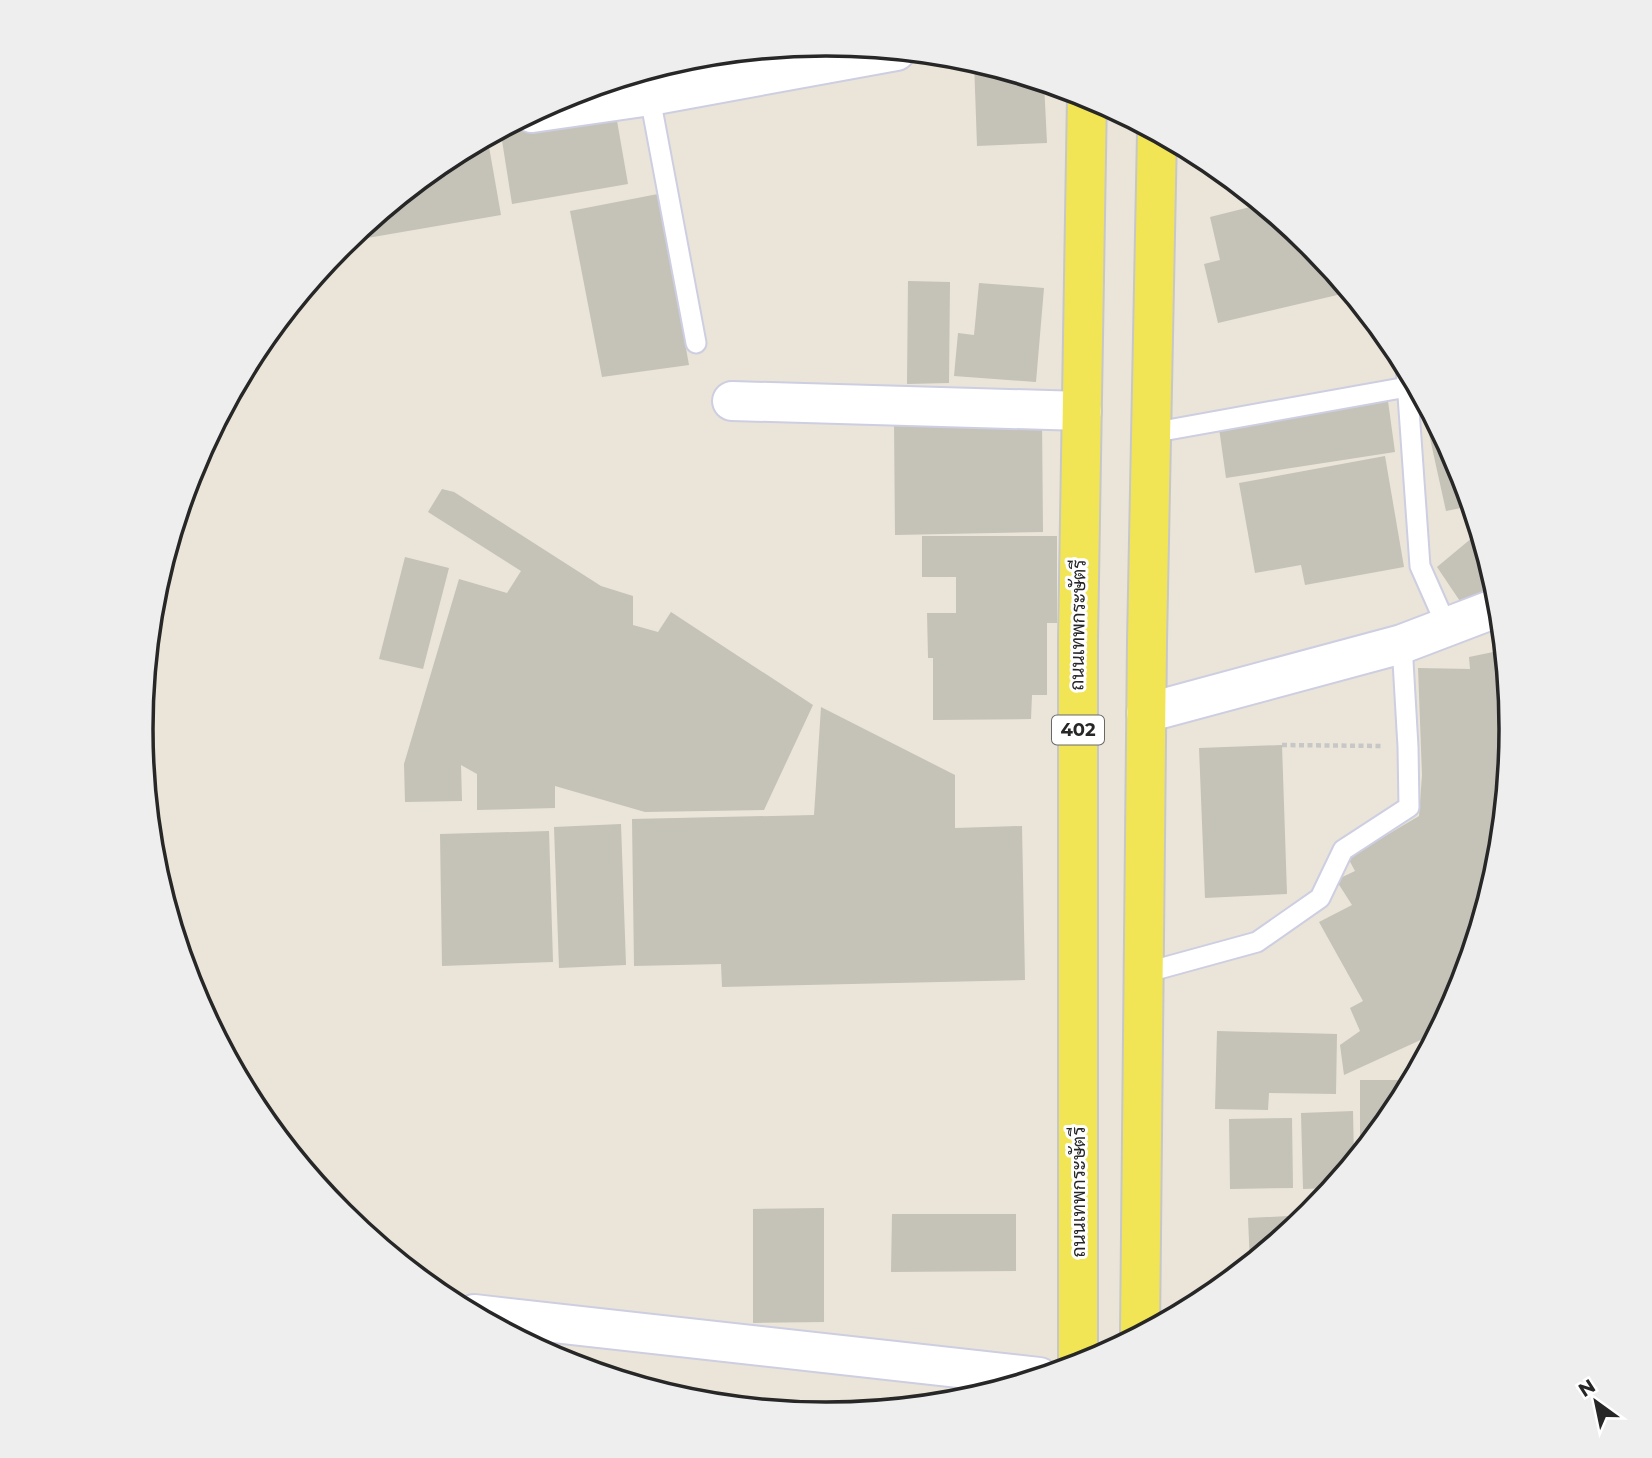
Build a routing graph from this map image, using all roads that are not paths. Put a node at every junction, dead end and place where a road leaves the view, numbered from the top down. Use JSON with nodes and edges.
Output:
{"nodes":[{"id":1,"x":853,"y":57,"type":"edge"},
{"id":2,"x":648,"y":83,"type":"edge"},
{"id":3,"x":602,"y":95,"type":"edge"},
{"id":4,"x":1087,"y":108,"type":"edge"},
{"id":5,"x":1157,"y":143,"type":"edge"},
{"id":6,"x":696,"y":343,"type":"dead end"},
{"id":7,"x":1400,"y":378,"type":"edge"},
{"id":8,"x":1408,"y":391,"type":"edge"},
{"id":9,"x":732,"y":401,"type":"dead end"},
{"id":10,"x":1082,"y":411,"type":"junction"},
{"id":11,"x":1151,"y":433,"type":"junction"},
{"id":12,"x":1488,"y":611,"type":"edge"},
{"id":13,"x":1447,"y":627,"type":"junction"},
{"id":14,"x":1402,"y":644,"type":"junction"},
{"id":15,"x":1146,"y":713,"type":"junction"},
{"id":16,"x":1144,"y":973,"type":"junction"},
{"id":17,"x":498,"y":1317,"type":"edge"},
{"id":18,"x":1140,"y":1324,"type":"edge"},
{"id":19,"x":1078,"y":1353,"type":"edge"},
{"id":20,"x":1015,"y":1374,"type":"edge"}],
"edges":[{"from":1,"to":2,"type":"street"},
{"from":2,"to":3,"type":"street"},
{"from":2,"to":6,"type":"lane"},
{"from":4,"to":10,"type":"main road","name":"ถนนเทพกระษัตรี","number":"402"},
{"from":5,"to":11,"type":"main road"},
{"from":7,"to":11,"type":"lane"},
{"from":8,"to":13,"type":"lane"},
{"from":9,"to":10,"type":"street"},
{"from":10,"to":19,"type":"main road","name":"ถนนเทพกระษัตรี","number":"402"},
{"from":11,"to":15,"type":"main road"},
{"from":12,"to":13,"type":"street"},
{"from":13,"to":14,"type":"street"},
{"from":14,"to":15,"type":"street"},
{"from":14,"to":16,"type":"lane"},
{"from":15,"to":16,"type":"main road"},
{"from":16,"to":18,"type":"main road"},
{"from":17,"to":20,"type":"street"}]}
